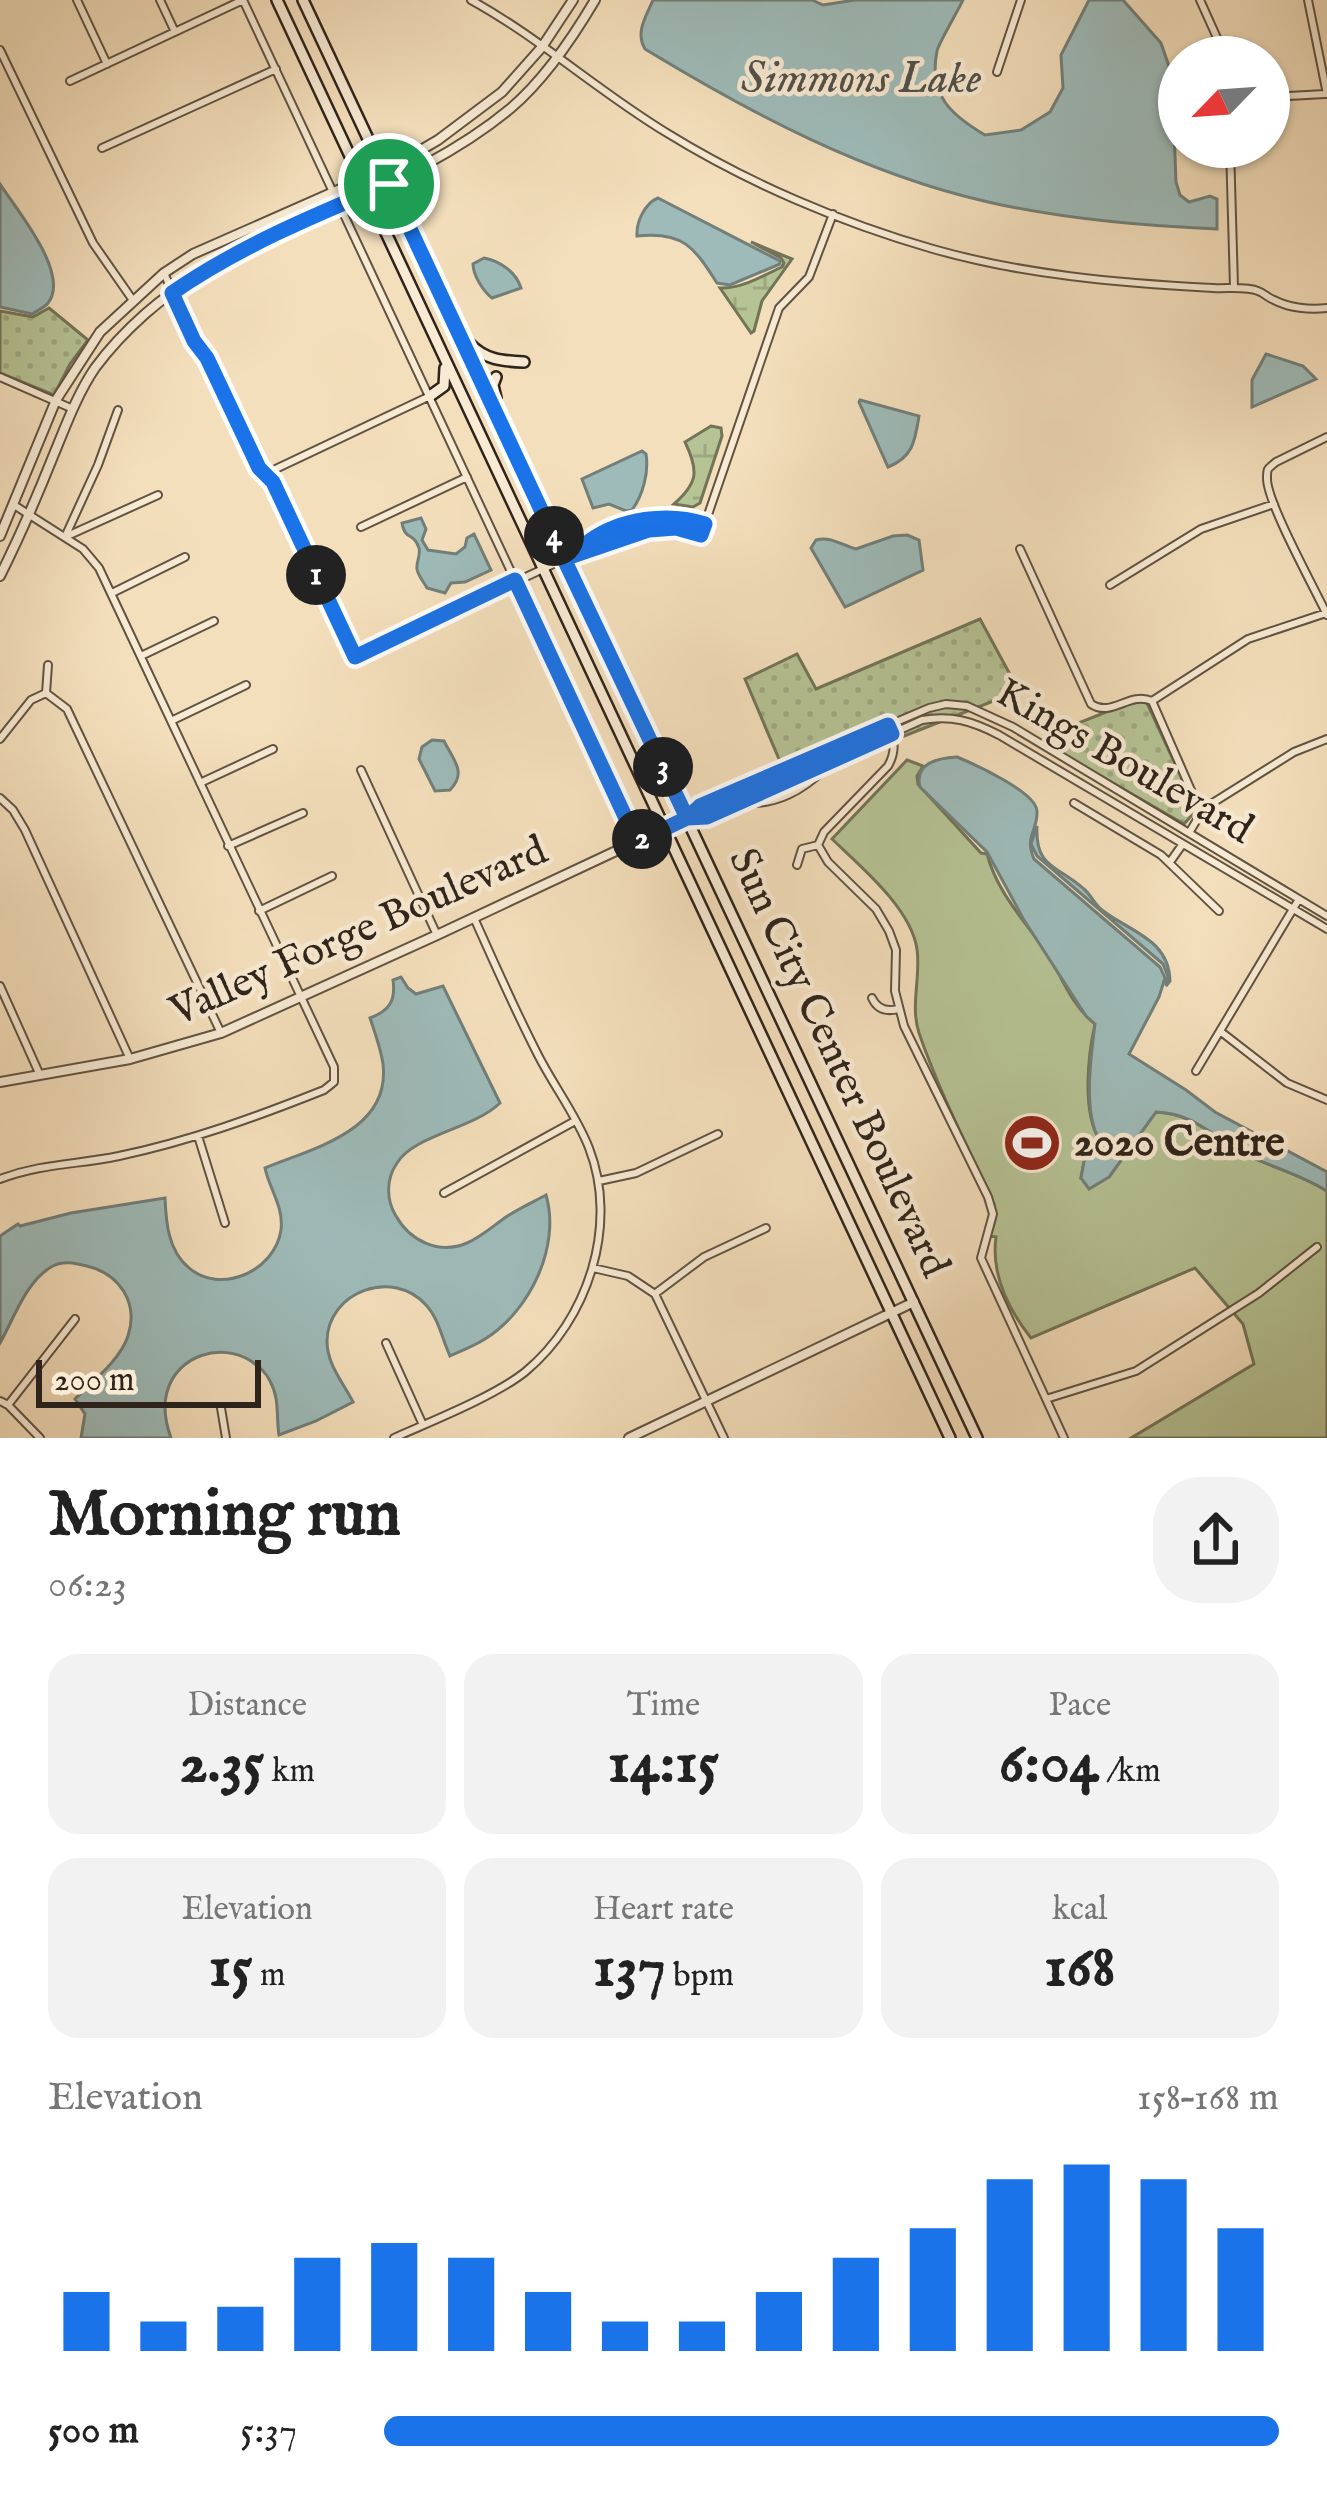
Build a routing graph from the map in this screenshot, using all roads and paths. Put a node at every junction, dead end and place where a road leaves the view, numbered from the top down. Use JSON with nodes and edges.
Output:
{"nodes":[{"id":1,"x":77,"y":0,"type":"edge"},
{"id":2,"x":160,"y":0,"type":"edge"},
{"id":3,"x":242,"y":0,"type":"edge"},
{"id":4,"x":277,"y":0,"type":"edge"},
{"id":5,"x":303,"y":0,"type":"edge"},
{"id":6,"x":471,"y":0,"type":"edge"},
{"id":7,"x":574,"y":0,"type":"edge"},
{"id":8,"x":595,"y":0,"type":"edge"},
{"id":9,"x":1022,"y":0,"type":"edge"},
{"id":10,"x":1200,"y":0,"type":"edge"},
{"id":11,"x":1309,"y":0,"type":"edge"},
{"id":12,"x":175,"y":32,"type":"junction"},
{"id":13,"x":1216,"y":36,"type":"edge"},
{"id":14,"x":542,"y":46,"type":"junction"},
{"id":15,"x":0,"y":50,"type":"edge"},
{"id":16,"x":556,"y":58,"type":"junction"},
{"id":17,"x":107,"y":64,"type":"junction"},
{"id":18,"x":276,"y":68,"type":"junction"},
{"id":19,"x":997,"y":72,"type":"dead end"},
{"id":20,"x":70,"y":81,"type":"dead end"},
{"id":21,"x":1327,"y":94,"type":"edge"},
{"id":22,"x":1290,"y":97,"type":"edge"},
{"id":23,"x":102,"y":148,"type":"dead end"},
{"id":24,"x":1231,"y":168,"type":"edge"},
{"id":25,"x":382,"y":169,"type":"junction"},
{"id":26,"x":362,"y":178,"type":"junction"},
{"id":27,"x":389,"y":184,"type":"junction"},
{"id":28,"x":332,"y":190,"type":"junction"},
{"id":29,"x":369,"y":193,"type":"junction"},
{"id":30,"x":339,"y":204,"type":"junction"},
{"id":31,"x":832,"y":214,"type":"junction"},
{"id":32,"x":164,"y":273,"type":"junction"},
{"id":33,"x":1234,"y":289,"type":"junction"},
{"id":34,"x":172,"y":293,"type":"junction"},
{"id":35,"x":132,"y":299,"type":"junction"},
{"id":36,"x":1327,"y":308,"type":"edge"},
{"id":37,"x":456,"y":326,"type":"junction"},
{"id":38,"x":98,"y":333,"type":"junction"},
{"id":39,"x":113,"y":347,"type":"junction"},
{"id":40,"x":444,"y":360,"type":"junction"},
{"id":41,"x":524,"y":362,"type":"dead end"},
{"id":42,"x":0,"y":377,"type":"edge"},
{"id":43,"x":496,"y":377,"type":"dead end"},
{"id":44,"x":482,"y":382,"type":"junction"},
{"id":45,"x":455,"y":384,"type":"junction"},
{"id":46,"x":440,"y":389,"type":"junction"},
{"id":47,"x":430,"y":397,"type":"junction"},
{"id":48,"x":56,"y":400,"type":"junction"},
{"id":49,"x":464,"y":402,"type":"junction"},
{"id":50,"x":73,"y":409,"type":"junction"},
{"id":51,"x":118,"y":410,"type":"dead end"},
{"id":52,"x":1327,"y":437,"type":"edge"},
{"id":53,"x":524,"y":470,"type":"junction"},
{"id":54,"x":265,"y":474,"type":"junction"},
{"id":55,"x":467,"y":477,"type":"junction"},
{"id":56,"x":158,"y":495,"type":"dead end"},
{"id":57,"x":1274,"y":504,"type":"junction"},
{"id":58,"x":14,"y":505,"type":"junction"},
{"id":59,"x":30,"y":514,"type":"junction"},
{"id":60,"x":705,"y":524,"type":"junction"},
{"id":61,"x":361,"y":527,"type":"dead end"},
{"id":62,"x":0,"y":536,"type":"edge"},
{"id":63,"x":65,"y":537,"type":"junction"},
{"id":64,"x":1020,"y":548,"type":"dead end"},
{"id":65,"x":577,"y":554,"type":"junction"},
{"id":66,"x":185,"y":557,"type":"dead end"},
{"id":67,"x":564,"y":559,"type":"junction"},
{"id":68,"x":543,"y":568,"type":"junction"},
{"id":69,"x":0,"y":577,"type":"edge"},
{"id":70,"x":515,"y":580,"type":"junction"},
{"id":71,"x":1110,"y":585,"type":"dead end"},
{"id":72,"x":112,"y":593,"type":"junction"},
{"id":73,"x":1327,"y":614,"type":"edge"},
{"id":74,"x":214,"y":621,"type":"dead end"},
{"id":75,"x":141,"y":656,"type":"junction"},
{"id":76,"x":48,"y":665,"type":"dead end"},
{"id":77,"x":246,"y":685,"type":"dead end"},
{"id":78,"x":46,"y":693,"type":"junction"},
{"id":79,"x":1152,"y":701,"type":"junction"},
{"id":80,"x":171,"y":721,"type":"junction"},
{"id":81,"x":888,"y":725,"type":"junction"},
{"id":82,"x":892,"y":734,"type":"junction"},
{"id":83,"x":1327,"y":739,"type":"edge"},
{"id":84,"x":0,"y":740,"type":"edge"},
{"id":85,"x":273,"y":749,"type":"dead end"},
{"id":86,"x":362,"y":770,"type":"dead end"},
{"id":87,"x":200,"y":783,"type":"junction"},
{"id":88,"x":0,"y":798,"type":"edge"},
{"id":89,"x":1074,"y":803,"type":"dead end"},
{"id":90,"x":304,"y":813,"type":"dead end"},
{"id":91,"x":1201,"y":814,"type":"junction"},
{"id":92,"x":687,"y":818,"type":"junction"},
{"id":93,"x":665,"y":828,"type":"junction"},
{"id":94,"x":1188,"y":834,"type":"junction"},
{"id":95,"x":637,"y":842,"type":"junction"},
{"id":96,"x":1183,"y":844,"type":"junction"},
{"id":97,"x":818,"y":845,"type":"junction"},
{"id":98,"x":228,"y":846,"type":"junction"},
{"id":99,"x":1170,"y":862,"type":"junction"},
{"id":100,"x":797,"y":865,"type":"dead end"},
{"id":101,"x":332,"y":876,"type":"dead end"},
{"id":102,"x":1299,"y":899,"type":"junction"},
{"id":103,"x":1294,"y":909,"type":"junction"},
{"id":104,"x":260,"y":911,"type":"junction"},
{"id":105,"x":1219,"y":911,"type":"dead end"},
{"id":106,"x":1327,"y":916,"type":"edge"},
{"id":107,"x":474,"y":918,"type":"junction"},
{"id":108,"x":1327,"y":928,"type":"edge"},
{"id":109,"x":437,"y":935,"type":"junction"},
{"id":110,"x":0,"y":986,"type":"edge"},
{"id":111,"x":301,"y":998,"type":"junction"},
{"id":112,"x":872,"y":998,"type":"dead end"},
{"id":113,"x":898,"y":1009,"type":"junction"},
{"id":114,"x":1220,"y":1031,"type":"junction"},
{"id":115,"x":220,"y":1033,"type":"junction"},
{"id":116,"x":130,"y":1059,"type":"junction"},
{"id":117,"x":1196,"y":1071,"type":"dead end"},
{"id":118,"x":39,"y":1073,"type":"junction"},
{"id":119,"x":0,"y":1082,"type":"edge"},
{"id":120,"x":1327,"y":1100,"type":"edge"},
{"id":121,"x":575,"y":1121,"type":"junction"},
{"id":122,"x":718,"y":1134,"type":"dead end"},
{"id":123,"x":198,"y":1136,"type":"junction"},
{"id":124,"x":0,"y":1180,"type":"edge"},
{"id":125,"x":598,"y":1181,"type":"junction"},
{"id":126,"x":445,"y":1193,"type":"dead end"},
{"id":127,"x":225,"y":1222,"type":"dead end"},
{"id":128,"x":766,"y":1228,"type":"dead end"},
{"id":129,"x":1318,"y":1247,"type":"dead end"},
{"id":130,"x":593,"y":1268,"type":"junction"},
{"id":131,"x":655,"y":1294,"type":"junction"},
{"id":132,"x":914,"y":1302,"type":"junction"},
{"id":133,"x":891,"y":1312,"type":"junction"},
{"id":134,"x":75,"y":1319,"type":"dead end"},
{"id":135,"x":386,"y":1343,"type":"dead end"},
{"id":136,"x":1046,"y":1399,"type":"junction"},
{"id":137,"x":706,"y":1401,"type":"junction"},
{"id":138,"x":4,"y":1403,"type":"edge"},
{"id":139,"x":221,"y":1408,"type":"dead end"},
{"id":140,"x":423,"y":1425,"type":"junction"},
{"id":141,"x":40,"y":1438,"type":"edge"},
{"id":142,"x":226,"y":1438,"type":"edge"},
{"id":143,"x":394,"y":1438,"type":"edge"},
{"id":144,"x":629,"y":1438,"type":"edge"},
{"id":145,"x":724,"y":1438,"type":"edge"},
{"id":146,"x":950,"y":1438,"type":"edge"},
{"id":147,"x":977,"y":1438,"type":"edge"},
{"id":148,"x":1064,"y":1438,"type":"edge"}],
"edges":[{"from":1,"to":17,"type":"street"},
{"from":2,"to":12,"type":"street"},
{"from":3,"to":12,"type":"street"},
{"from":3,"to":18,"type":"street"},
{"from":4,"to":26,"type":"main road","name":"Sun City Center Boulevard"},
{"from":5,"to":25,"type":"main road","name":"Sun City Center Boulevard"},
{"from":6,"to":14,"type":"street"},
{"from":7,"to":14,"type":"street"},
{"from":8,"to":16,"type":"street"},
{"from":9,"to":19,"type":"street"},
{"from":10,"to":13,"type":"street"},
{"from":11,"to":21,"type":"street"},
{"from":12,"to":17,"type":"street"},
{"from":14,"to":16,"type":"street"},
{"from":14,"to":25,"type":"street"},
{"from":15,"to":35,"type":"street"},
{"from":16,"to":27,"type":"street"},
{"from":16,"to":31,"type":"street"},
{"from":17,"to":20,"type":"street"},
{"from":18,"to":23,"type":"street"},
{"from":18,"to":28,"type":"street"},
{"from":21,"to":22,"type":"street"},
{"from":24,"to":33,"type":"street"},
{"from":25,"to":26,"type":"street"},
{"from":25,"to":27,"type":"main road","name":"Sun City Center Boulevard"},
{"from":26,"to":28,"type":"street"},
{"from":26,"to":29,"type":"main road","name":"Sun City Center Boulevard"},
{"from":27,"to":29,"type":"street"},
{"from":27,"to":37,"type":"main road","name":"Sun City Center Boulevard"},
{"from":28,"to":32,"type":"street"},
{"from":29,"to":30,"type":"street"},
{"from":29,"to":40,"type":"main road","name":"Sun City Center Boulevard"},
{"from":30,"to":34,"type":"street"},
{"from":30,"to":47,"type":"street"},
{"from":31,"to":33,"type":"street"},
{"from":31,"to":60,"type":"street"},
{"from":32,"to":34,"type":"street"},
{"from":32,"to":35,"type":"street"},
{"from":33,"to":36,"type":"street"},
{"from":34,"to":39,"type":"street"},
{"from":34,"to":54,"type":"street"},
{"from":35,"to":38,"type":"street"},
{"from":37,"to":41,"type":"main road"},
{"from":37,"to":44,"type":"main road","name":"Sun City Center Boulevard"},
{"from":38,"to":39,"type":"street"},
{"from":38,"to":48,"type":"street"},
{"from":39,"to":50,"type":"street"},
{"from":40,"to":45,"type":"main road","name":"Sun City Center Boulevard"},
{"from":40,"to":46,"type":"main road"},
{"from":42,"to":48,"type":"street"},
{"from":43,"to":53,"type":"main road"},
{"from":44,"to":45,"type":"main road"},
{"from":44,"to":53,"type":"main road","name":"Sun City Center Boulevard"},
{"from":45,"to":46,"type":"main road"},
{"from":45,"to":49,"type":"main road","name":"Sun City Center Boulevard"},
{"from":46,"to":47,"type":"main road"},
{"from":47,"to":49,"type":"main road"},
{"from":47,"to":54,"type":"street"},
{"from":47,"to":55,"type":"street"},
{"from":48,"to":50,"type":"street"},
{"from":48,"to":58,"type":"street"},
{"from":49,"to":68,"type":"main road","name":"Sun City Center Boulevard"},
{"from":50,"to":59,"type":"street"},
{"from":51,"to":63,"type":"street"},
{"from":52,"to":57,"type":"street"},
{"from":53,"to":67,"type":"main road","name":"Sun City Center Boulevard"},
{"from":54,"to":70,"type":"street"},
{"from":55,"to":61,"type":"street"},
{"from":55,"to":70,"type":"street"},
{"from":56,"to":63,"type":"street"},
{"from":57,"to":71,"type":"street"},
{"from":57,"to":73,"type":"street"},
{"from":58,"to":59,"type":"street"},
{"from":58,"to":62,"type":"street"},
{"from":59,"to":63,"type":"street"},
{"from":59,"to":69,"type":"street"},
{"from":60,"to":65,"type":"street"},
{"from":60,"to":65,"type":"street"},
{"from":63,"to":72,"type":"street"},
{"from":64,"to":79,"type":"street"},
{"from":65,"to":67,"type":"street"},
{"from":66,"to":72,"type":"street"},
{"from":67,"to":68,"type":"street"},
{"from":67,"to":92,"type":"main road","name":"Sun City Center Boulevard"},
{"from":68,"to":70,"type":"street"},
{"from":68,"to":93,"type":"main road","name":"Sun City Center Boulevard"},
{"from":70,"to":95,"type":"street"},
{"from":72,"to":75,"type":"street"},
{"from":73,"to":79,"type":"street"},
{"from":74,"to":75,"type":"street"},
{"from":75,"to":80,"type":"street"},
{"from":76,"to":78,"type":"street"},
{"from":77,"to":80,"type":"street"},
{"from":78,"to":84,"type":"street"},
{"from":78,"to":115,"type":"street"},
{"from":79,"to":91,"type":"street"},
{"from":80,"to":87,"type":"street"},
{"from":81,"to":82,"type":"street"},
{"from":81,"to":92,"type":"street","name":"Kings Boulevard"},
{"from":81,"to":94,"type":"street","name":"Kings Boulevard"},
{"from":82,"to":92,"type":"street","name":"Kings Boulevard"},
{"from":82,"to":96,"type":"street","name":"Kings Boulevard"},
{"from":82,"to":97,"type":"street"},
{"from":83,"to":91,"type":"street"},
{"from":85,"to":87,"type":"street"},
{"from":86,"to":109,"type":"street"},
{"from":87,"to":98,"type":"street"},
{"from":88,"to":116,"type":"street"},
{"from":89,"to":99,"type":"street"},
{"from":90,"to":98,"type":"street"},
{"from":91,"to":94,"type":"street"},
{"from":92,"to":93,"type":"street","name":"Kings Boulevard"},
{"from":92,"to":132,"type":"main road","name":"Sun City Center Boulevard"},
{"from":93,"to":95,"type":"street","name":"Valley Forge Boulevard"},
{"from":93,"to":133,"type":"main road","name":"Sun City Center Boulevard"},
{"from":94,"to":96,"type":"street"},
{"from":94,"to":102,"type":"street","name":"Kings Boulevard"},
{"from":95,"to":107,"type":"street","name":"Valley Forge Boulevard"},
{"from":96,"to":99,"type":"street"},
{"from":96,"to":103,"type":"street","name":"Kings Boulevard"},
{"from":97,"to":100,"type":"street"},
{"from":97,"to":113,"type":"street"},
{"from":98,"to":104,"type":"street"},
{"from":99,"to":105,"type":"street"},
{"from":101,"to":104,"type":"street"},
{"from":102,"to":103,"type":"street"},
{"from":102,"to":106,"type":"street","name":"Kings Boulevard"},
{"from":103,"to":108,"type":"street","name":"Kings Boulevard"},
{"from":103,"to":114,"type":"street"},
{"from":104,"to":111,"type":"street"},
{"from":107,"to":109,"type":"street","name":"Valley Forge Boulevard"},
{"from":107,"to":121,"type":"street"},
{"from":109,"to":111,"type":"street","name":"Valley Forge Boulevard"},
{"from":110,"to":118,"type":"street"},
{"from":111,"to":115,"type":"street","name":"Valley Forge Boulevard"},
{"from":111,"to":123,"type":"street"},
{"from":112,"to":113,"type":"street"},
{"from":113,"to":136,"type":"street"},
{"from":114,"to":117,"type":"street"},
{"from":114,"to":120,"type":"street"},
{"from":115,"to":116,"type":"street","name":"Valley Forge Boulevard"},
{"from":116,"to":118,"type":"street","name":"Valley Forge Boulevard"},
{"from":118,"to":119,"type":"street","name":"Valley Forge Boulevard"},
{"from":121,"to":125,"type":"street"},
{"from":121,"to":126,"type":"street"},
{"from":122,"to":125,"type":"street"},
{"from":123,"to":124,"type":"street"},
{"from":123,"to":127,"type":"street"},
{"from":125,"to":130,"type":"street"},
{"from":128,"to":131,"type":"street"},
{"from":129,"to":136,"type":"street"},
{"from":130,"to":131,"type":"street"},
{"from":130,"to":140,"type":"street"},
{"from":131,"to":137,"type":"street"},
{"from":132,"to":133,"type":"street"},
{"from":132,"to":147,"type":"main road","name":"Sun City Center Boulevard"},
{"from":133,"to":137,"type":"street"},
{"from":133,"to":146,"type":"main road","name":"Sun City Center Boulevard"},
{"from":134,"to":138,"type":"street"},
{"from":135,"to":140,"type":"street"},
{"from":136,"to":148,"type":"street"},
{"from":137,"to":144,"type":"street"},
{"from":137,"to":145,"type":"street"},
{"from":138,"to":141,"type":"street"},
{"from":139,"to":142,"type":"street"},
{"from":140,"to":143,"type":"street"}]}
